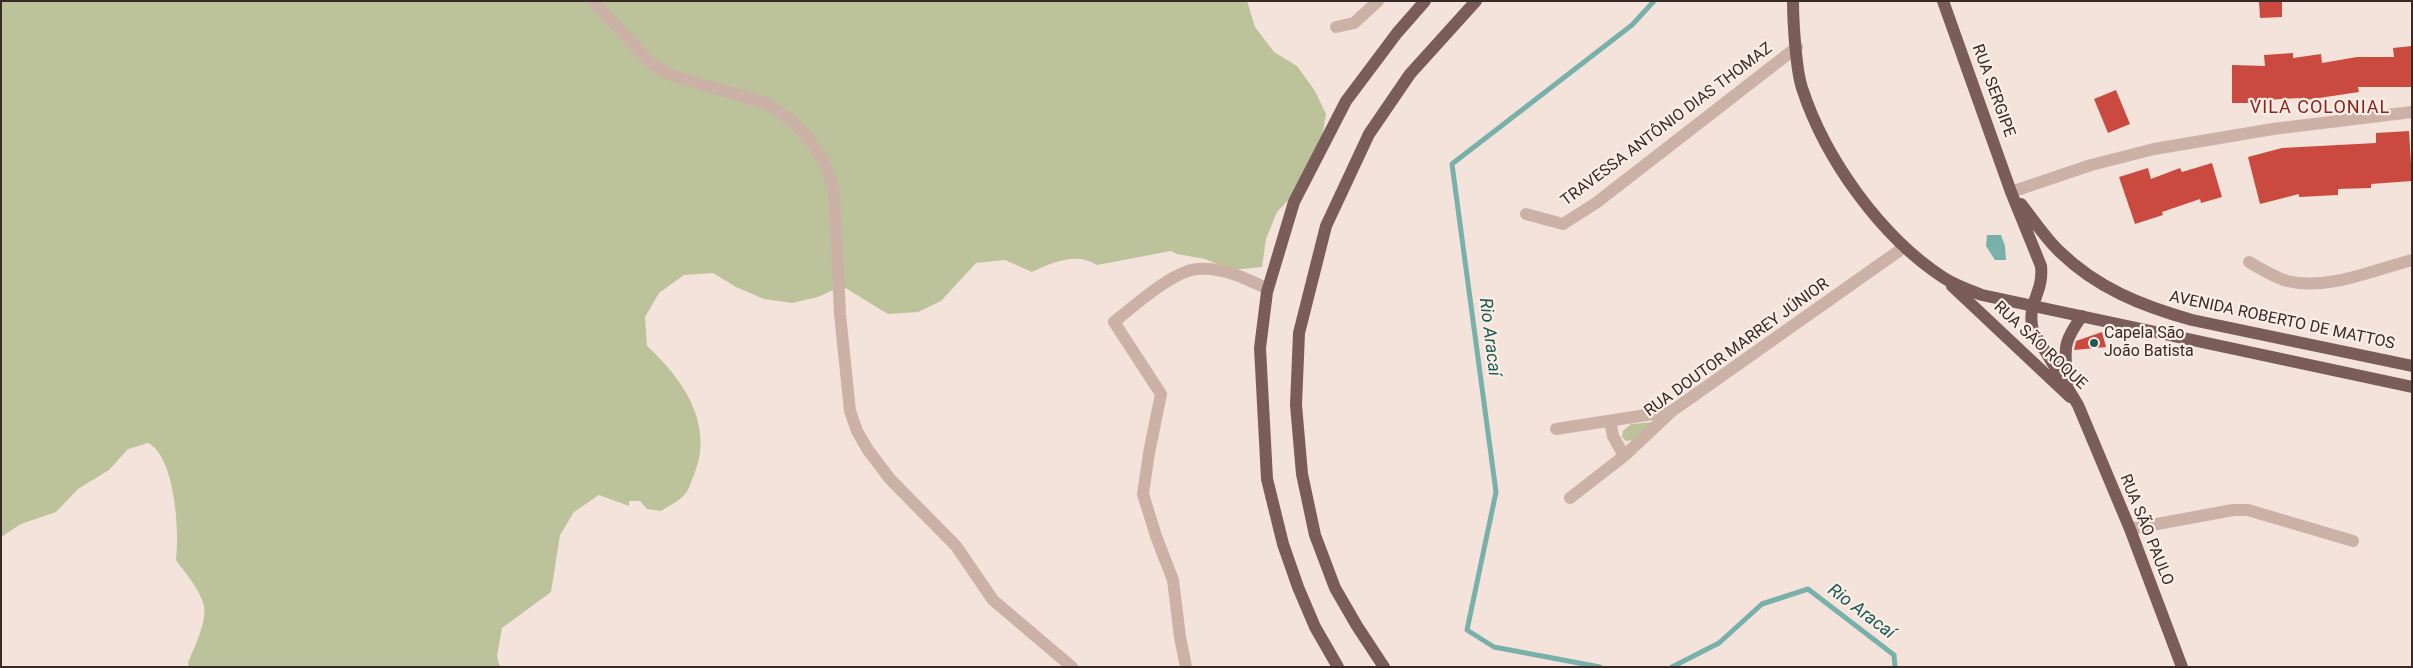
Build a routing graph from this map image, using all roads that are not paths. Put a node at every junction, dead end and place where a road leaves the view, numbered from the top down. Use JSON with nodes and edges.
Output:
{"nodes":[{"id":1,"x":593,"y":1,"type":"edge"},
{"id":2,"x":1378,"y":1,"type":"edge"},
{"id":3,"x":1425,"y":1,"type":"edge"},
{"id":4,"x":1476,"y":1,"type":"edge"},
{"id":5,"x":1782,"y":1,"type":"edge"},
{"id":6,"x":1943,"y":1,"type":"edge"},
{"id":7,"x":1793,"y":7,"type":"edge"},
{"id":8,"x":1336,"y":27,"type":"dead end"},
{"id":9,"x":1797,"y":47,"type":"junction"},
{"id":10,"x":2412,"y":112,"type":"edge"},
{"id":11,"x":2011,"y":192,"type":"junction"},
{"id":12,"x":1526,"y":214,"type":"dead end"},
{"id":13,"x":1903,"y":248,"type":"junction"},
{"id":14,"x":2412,"y":260,"type":"edge"},
{"id":15,"x":2249,"y":262,"type":"dead end"},
{"id":16,"x":1945,"y":279,"type":"junction"},
{"id":17,"x":1268,"y":289,"type":"junction"},
{"id":18,"x":2031,"y":306,"type":"junction"},
{"id":19,"x":2082,"y":316,"type":"junction"},
{"id":20,"x":2412,"y":366,"type":"edge"},
{"id":21,"x":2067,"y":384,"type":"junction"},
{"id":22,"x":2412,"y":387,"type":"edge"},
{"id":23,"x":2078,"y":405,"type":"junction"},
{"id":24,"x":1672,"y":411,"type":"junction"},
{"id":25,"x":1610,"y":420,"type":"junction"},
{"id":26,"x":1556,"y":429,"type":"dead end"},
{"id":27,"x":1624,"y":456,"type":"junction"},
{"id":28,"x":1570,"y":498,"type":"dead end"},
{"id":29,"x":2130,"y":529,"type":"junction"},
{"id":30,"x":2353,"y":541,"type":"dead end"},
{"id":31,"x":1072,"y":667,"type":"edge"},
{"id":32,"x":1186,"y":667,"type":"edge"},
{"id":33,"x":1338,"y":667,"type":"edge"},
{"id":34,"x":1384,"y":667,"type":"edge"},
{"id":35,"x":2182,"y":667,"type":"edge"}],
"edges":[{"from":1,"to":31,"type":"street"},
{"from":2,"to":8,"type":"street"},
{"from":3,"to":17,"type":"main road"},
{"from":4,"to":34,"type":"main road"},
{"from":5,"to":7,"type":"main road"},
{"from":6,"to":11,"type":"main road","name":"RUA SERGIPE"},
{"from":7,"to":9,"type":"main road"},
{"from":9,"to":12,"type":"street","name":"TRAVESSA ANTÔNIO DIAS THOMAZ"},
{"from":9,"to":13,"type":"main road"},
{"from":10,"to":11,"type":"street"},
{"from":11,"to":18,"type":"main road","name":"RUA SERGIPE"},
{"from":11,"to":20,"type":"main road","name":"AVENIDA ROBERTO DE MATTOS"},
{"from":13,"to":16,"type":"main road"},
{"from":13,"to":24,"type":"street","name":"RUA DOUTOR MARREY JÚNIOR"},
{"from":14,"to":15,"type":"street"},
{"from":16,"to":18,"type":"main road"},
{"from":16,"to":23,"type":"main road","name":"RUA SÃO ROQUE"},
{"from":17,"to":32,"type":"street"},
{"from":17,"to":33,"type":"main road"},
{"from":18,"to":19,"type":"main road"},
{"from":18,"to":21,"type":"main road","name":"RUA SÃO ROQUE"},
{"from":19,"to":21,"type":"main road"},
{"from":19,"to":22,"type":"main road"},
{"from":21,"to":23,"type":"main road","name":"RUA SÃO ROQUE"},
{"from":23,"to":29,"type":"main road","name":"RUA SÃO PAULO"},
{"from":24,"to":25,"type":"street"},
{"from":24,"to":27,"type":"street","name":"RUA DOUTOR MARREY JÚNIOR"},
{"from":25,"to":26,"type":"street"},
{"from":25,"to":27,"type":"street"},
{"from":27,"to":28,"type":"street","name":"RUA DOUTOR MARREY JÚNIOR"},
{"from":29,"to":30,"type":"street"},
{"from":29,"to":35,"type":"main road","name":"RUA SÃO PAULO"}]}
